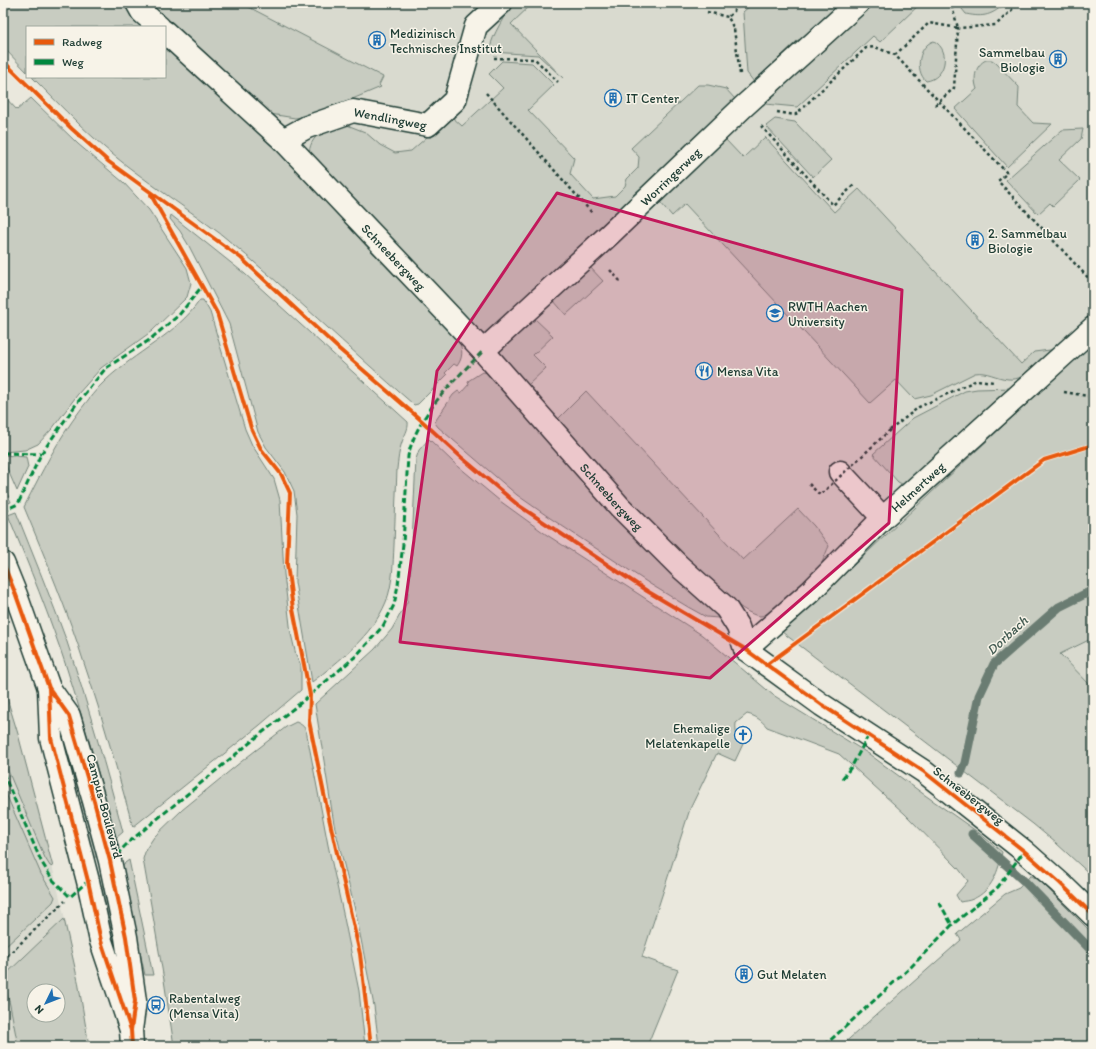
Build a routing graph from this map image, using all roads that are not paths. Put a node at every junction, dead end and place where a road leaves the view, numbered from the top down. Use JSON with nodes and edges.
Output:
{"nodes":[{"id":1,"x":137,"y":3,"type":"edge"},
{"id":2,"x":501,"y":3,"type":"edge"},
{"id":3,"x":858,"y":3,"type":"edge"},
{"id":4,"x":158,"y":26,"type":"edge"},
{"id":5,"x":166,"y":33,"type":"edge"},
{"id":6,"x":283,"y":140,"type":"junction"},
{"id":7,"x":1093,"y":328,"type":"edge"},
{"id":8,"x":483,"y":351,"type":"junction"},
{"id":9,"x":840,"y":472,"type":"dead end"},
{"id":10,"x":883,"y":518,"type":"junction"},
{"id":11,"x":3,"y":563,"type":"edge"},
{"id":12,"x":745,"y":649,"type":"junction"},
{"id":13,"x":1093,"y":915,"type":"edge"},
{"id":14,"x":131,"y":1038,"type":"edge"}],
"edges":[{"from":1,"to":4,"type":"street"},
{"from":2,"to":6,"type":"street","name":"Wendlingweg"},
{"from":3,"to":8,"type":"street","name":"Worringerweg"},
{"from":5,"to":6,"type":"street","name":"Schneebergweg"},
{"from":6,"to":8,"type":"street","name":"Schneebergweg"},
{"from":7,"to":10,"type":"street","name":"Helmertweg"},
{"from":8,"to":12,"type":"street","name":"Schneebergweg"},
{"from":9,"to":10,"type":"street"},
{"from":10,"to":12,"type":"street","name":"Helmertweg"},
{"from":11,"to":14,"type":"street","name":"Campus-Boulevard"},
{"from":12,"to":13,"type":"street","name":"Schneebergweg"}]}
